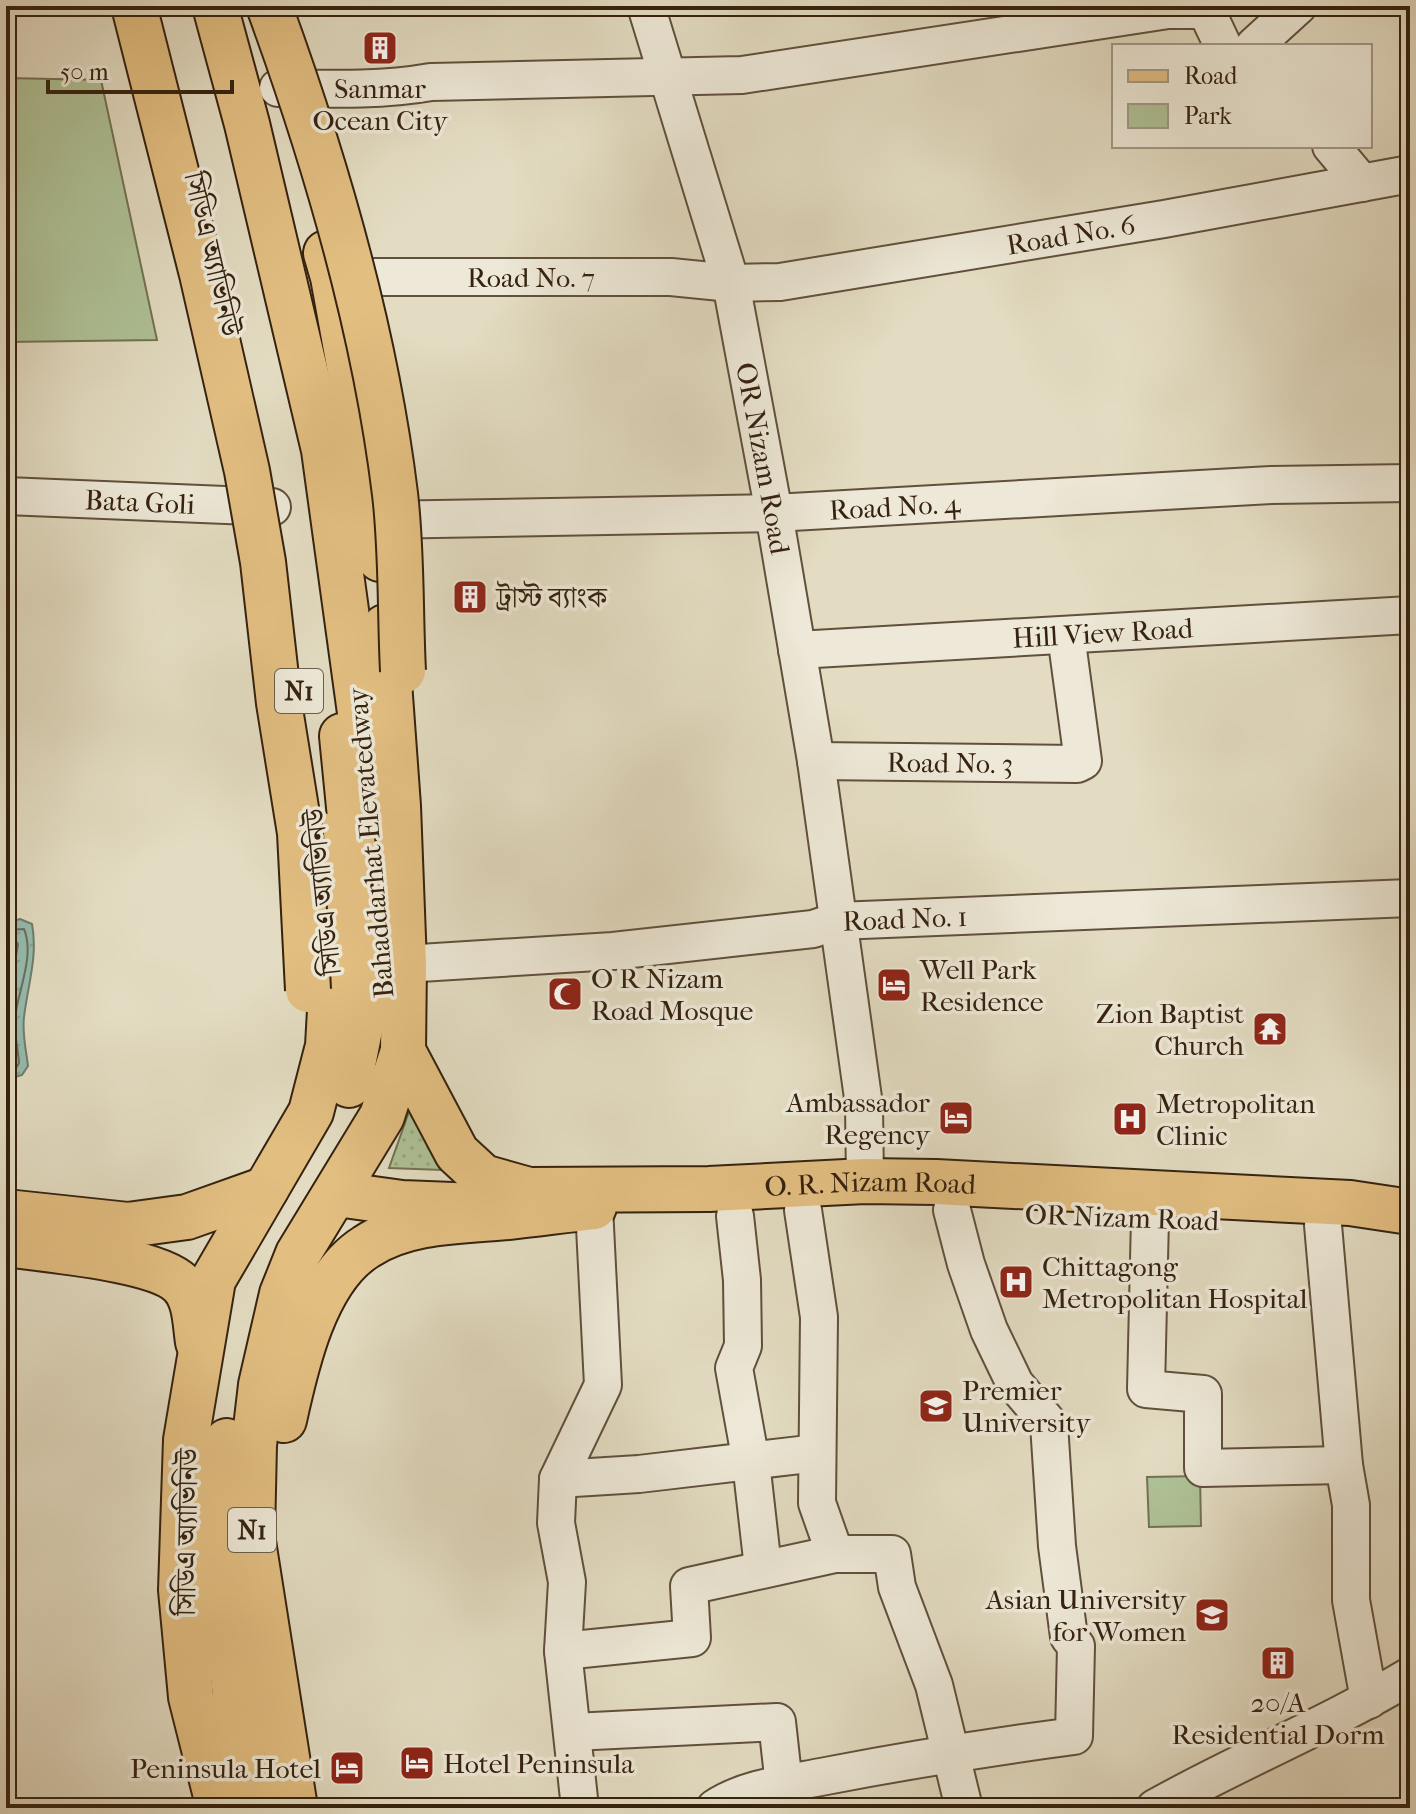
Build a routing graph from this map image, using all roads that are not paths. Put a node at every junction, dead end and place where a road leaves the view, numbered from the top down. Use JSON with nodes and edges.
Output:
{"nodes":[{"id":1,"x":134,"y":6,"type":"edge"},
{"id":2,"x":148,"y":6,"type":"edge"},
{"id":3,"x":183,"y":6,"type":"edge"},
{"id":4,"x":215,"y":6,"type":"edge"},
{"id":5,"x":248,"y":6,"type":"edge"},
{"id":6,"x":269,"y":6,"type":"edge"},
{"id":7,"x":646,"y":6,"type":"edge"},
{"id":8,"x":1298,"y":6,"type":"edge"},
{"id":9,"x":1222,"y":44,"type":"edge"},
{"id":10,"x":1256,"y":44,"type":"edge"},
{"id":11,"x":669,"y":78,"type":"junction"},
{"id":12,"x":278,"y":88,"type":"junction"},
{"id":13,"x":1333,"y":148,"type":"edge"},
{"id":14,"x":1410,"y":174,"type":"edge"},
{"id":15,"x":1362,"y":183,"type":"junction"},
{"id":16,"x":333,"y":277,"type":"junction"},
{"id":17,"x":731,"y":283,"type":"junction"},
{"id":18,"x":1410,"y":483,"type":"edge"},
{"id":19,"x":6,"y":496,"type":"edge"},
{"id":20,"x":272,"y":507,"type":"junction"},
{"id":21,"x":774,"y":513,"type":"junction"},
{"id":22,"x":377,"y":520,"type":"junction"},
{"id":23,"x":1410,"y":615,"type":"edge"},
{"id":24,"x":1066,"y":635,"type":"junction"},
{"id":25,"x":797,"y":650,"type":"junction"},
{"id":26,"x":816,"y":761,"type":"junction"},
{"id":27,"x":397,"y":795,"type":"junction"},
{"id":28,"x":1410,"y":898,"type":"edge"},
{"id":29,"x":837,"y":921,"type":"junction"},
{"id":30,"x":404,"y":964,"type":"junction"},
{"id":31,"x":403,"y":1051,"type":"junction"},
{"id":32,"x":311,"y":1112,"type":"junction"},
{"id":33,"x":865,"y":1181,"type":"junction"},
{"id":34,"x":266,"y":1189,"type":"junction"},
{"id":35,"x":337,"y":1194,"type":"junction"},
{"id":36,"x":594,"y":1207,"type":"junction"},
{"id":37,"x":803,"y":1210,"type":"junction"},
{"id":38,"x":952,"y":1210,"type":"junction"},
{"id":39,"x":6,"y":1212,"type":"edge"},
{"id":40,"x":1410,"y":1212,"type":"edge"},
{"id":41,"x":735,"y":1216,"type":"junction"},
{"id":42,"x":1150,"y":1218,"type":"junction"},
{"id":43,"x":1323,"y":1225,"type":"junction"},
{"id":44,"x":1410,"y":1234,"type":"edge"},
{"id":45,"x":6,"y":1244,"type":"edge"},
{"id":46,"x":201,"y":1361,"type":"junction"},
{"id":47,"x":817,"y":1453,"type":"junction"},
{"id":48,"x":751,"y":1462,"type":"junction"},
{"id":49,"x":1344,"y":1465,"type":"junction"},
{"id":50,"x":558,"y":1479,"type":"junction"},
{"id":51,"x":252,"y":1535,"type":"junction"},
{"id":52,"x":835,"y":1554,"type":"junction"},
{"id":53,"x":763,"y":1568,"type":"junction"},
{"id":54,"x":563,"y":1651,"type":"junction"},
{"id":55,"x":1410,"y":1676,"type":"edge"},
{"id":56,"x":1369,"y":1700,"type":"junction"},
{"id":57,"x":573,"y":1732,"type":"junction"},
{"id":58,"x":949,"y":1752,"type":"junction"},
{"id":59,"x":784,"y":1785,"type":"junction"},
{"id":60,"x":219,"y":1808,"type":"edge"},
{"id":61,"x":252,"y":1808,"type":"edge"},
{"id":62,"x":273,"y":1808,"type":"edge"},
{"id":63,"x":295,"y":1808,"type":"edge"},
{"id":64,"x":580,"y":1808,"type":"edge"},
{"id":65,"x":715,"y":1808,"type":"edge"},
{"id":66,"x":964,"y":1808,"type":"edge"},
{"id":67,"x":1155,"y":1808,"type":"edge"}],
"edges":[{"from":1,"to":32,"type":"main road","bridge":true},
{"from":2,"to":20,"type":"main road","name":"সিডিএ অ্যাভিনিউ","number":"N1"},
{"from":3,"to":61,"type":"main road","name":"Bahaddarhat Elevatedway"},
{"from":4,"to":62,"type":"main road","name":"Bahaddarhat Elevatedway"},
{"from":5,"to":12,"type":"main road","number":"N1"},
{"from":6,"to":27,"type":"main road","bridge":true},
{"from":7,"to":11,"type":"street","name":"OR Nizam Road"},
{"from":8,"to":10,"type":"street"},
{"from":9,"to":11,"type":"street"},
{"from":11,"to":12,"type":"street"},
{"from":11,"to":17,"type":"street","name":"OR Nizam Road"},
{"from":12,"to":16,"type":"main road","number":"N1"},
{"from":13,"to":15,"type":"street"},
{"from":14,"to":15,"type":"street","name":"Road No. 6"},
{"from":15,"to":17,"type":"street","name":"Road No. 6"},
{"from":16,"to":17,"type":"street","name":"Road No. 7"},
{"from":16,"to":22,"type":"main road","number":"N1"},
{"from":17,"to":21,"type":"street","name":"OR Nizam Road"},
{"from":18,"to":21,"type":"street","name":"Road No. 4"},
{"from":19,"to":20,"type":"street","name":"Bata Goli"},
{"from":20,"to":32,"type":"main road","name":"সিডিএ অ্যাভিনিউ","number":"N1"},
{"from":21,"to":22,"type":"street","name":"Road No. 4"},
{"from":21,"to":25,"type":"street","name":"OR Nizam Road"},
{"from":22,"to":27,"type":"main road","number":"N1"},
{"from":23,"to":24,"type":"street","name":"Hill View Road"},
{"from":24,"to":25,"type":"street","name":"Hill View Road"},
{"from":24,"to":26,"type":"street","name":"Road No. 3"},
{"from":25,"to":26,"type":"street","name":"OR Nizam Road"},
{"from":26,"to":29,"type":"street","name":"OR Nizam Road"},
{"from":27,"to":30,"type":"main road","number":"N1"},
{"from":28,"to":29,"type":"street","name":"Road No. 1"},
{"from":29,"to":30,"type":"street","name":"Road No. 1"},
{"from":29,"to":33,"type":"street","name":"OR Nizam Road"},
{"from":30,"to":31,"type":"main road","number":"N1"},
{"from":31,"to":33,"type":"main road","name":"O. R. Nizam Road"},
{"from":31,"to":35,"type":"main road","number":"N1"},
{"from":32,"to":34,"type":"main road","name":"সিডিএ অ্যাভিনিউ","number":"N1"},
{"from":33,"to":40,"type":"main road","name":"O. R. Nizam Road"},
{"from":34,"to":39,"type":"main road"},
{"from":34,"to":46,"type":"main road","name":"সিডিএ অ্যাভিনিউ","number":"N1"},
{"from":35,"to":36,"type":"main road"},
{"from":35,"to":51,"type":"main road","number":"N1"},
{"from":36,"to":41,"type":"main road","name":"OR Nizam Road"},
{"from":36,"to":50,"type":"street"},
{"from":36,"to":51,"type":"main road"},
{"from":37,"to":38,"type":"main road","name":"OR Nizam Road"},
{"from":37,"to":41,"type":"main road","name":"OR Nizam Road"},
{"from":37,"to":47,"type":"street"},
{"from":38,"to":42,"type":"main road","name":"OR Nizam Road"},
{"from":38,"to":58,"type":"street"},
{"from":41,"to":48,"type":"street"},
{"from":42,"to":43,"type":"main road","name":"OR Nizam Road"},
{"from":42,"to":49,"type":"street"},
{"from":43,"to":44,"type":"main road","name":"OR Nizam Road"},
{"from":43,"to":49,"type":"street"},
{"from":45,"to":46,"type":"main road","number":"N1"},
{"from":46,"to":60,"type":"main road","name":"সিডিএ অ্যাভিনিউ","number":"N1"},
{"from":47,"to":48,"type":"street"},
{"from":47,"to":52,"type":"street"},
{"from":48,"to":50,"type":"street"},
{"from":48,"to":53,"type":"street"},
{"from":49,"to":56,"type":"street"},
{"from":50,"to":54,"type":"street"},
{"from":51,"to":63,"type":"main road","number":"N1"},
{"from":52,"to":53,"type":"street"},
{"from":52,"to":58,"type":"street"},
{"from":53,"to":54,"type":"street"},
{"from":54,"to":57,"type":"street"},
{"from":55,"to":56,"type":"street"},
{"from":56,"to":67,"type":"street"},
{"from":57,"to":59,"type":"street"},
{"from":57,"to":64,"type":"street"},
{"from":58,"to":59,"type":"street"},
{"from":58,"to":66,"type":"street"},
{"from":59,"to":65,"type":"street"}]}
